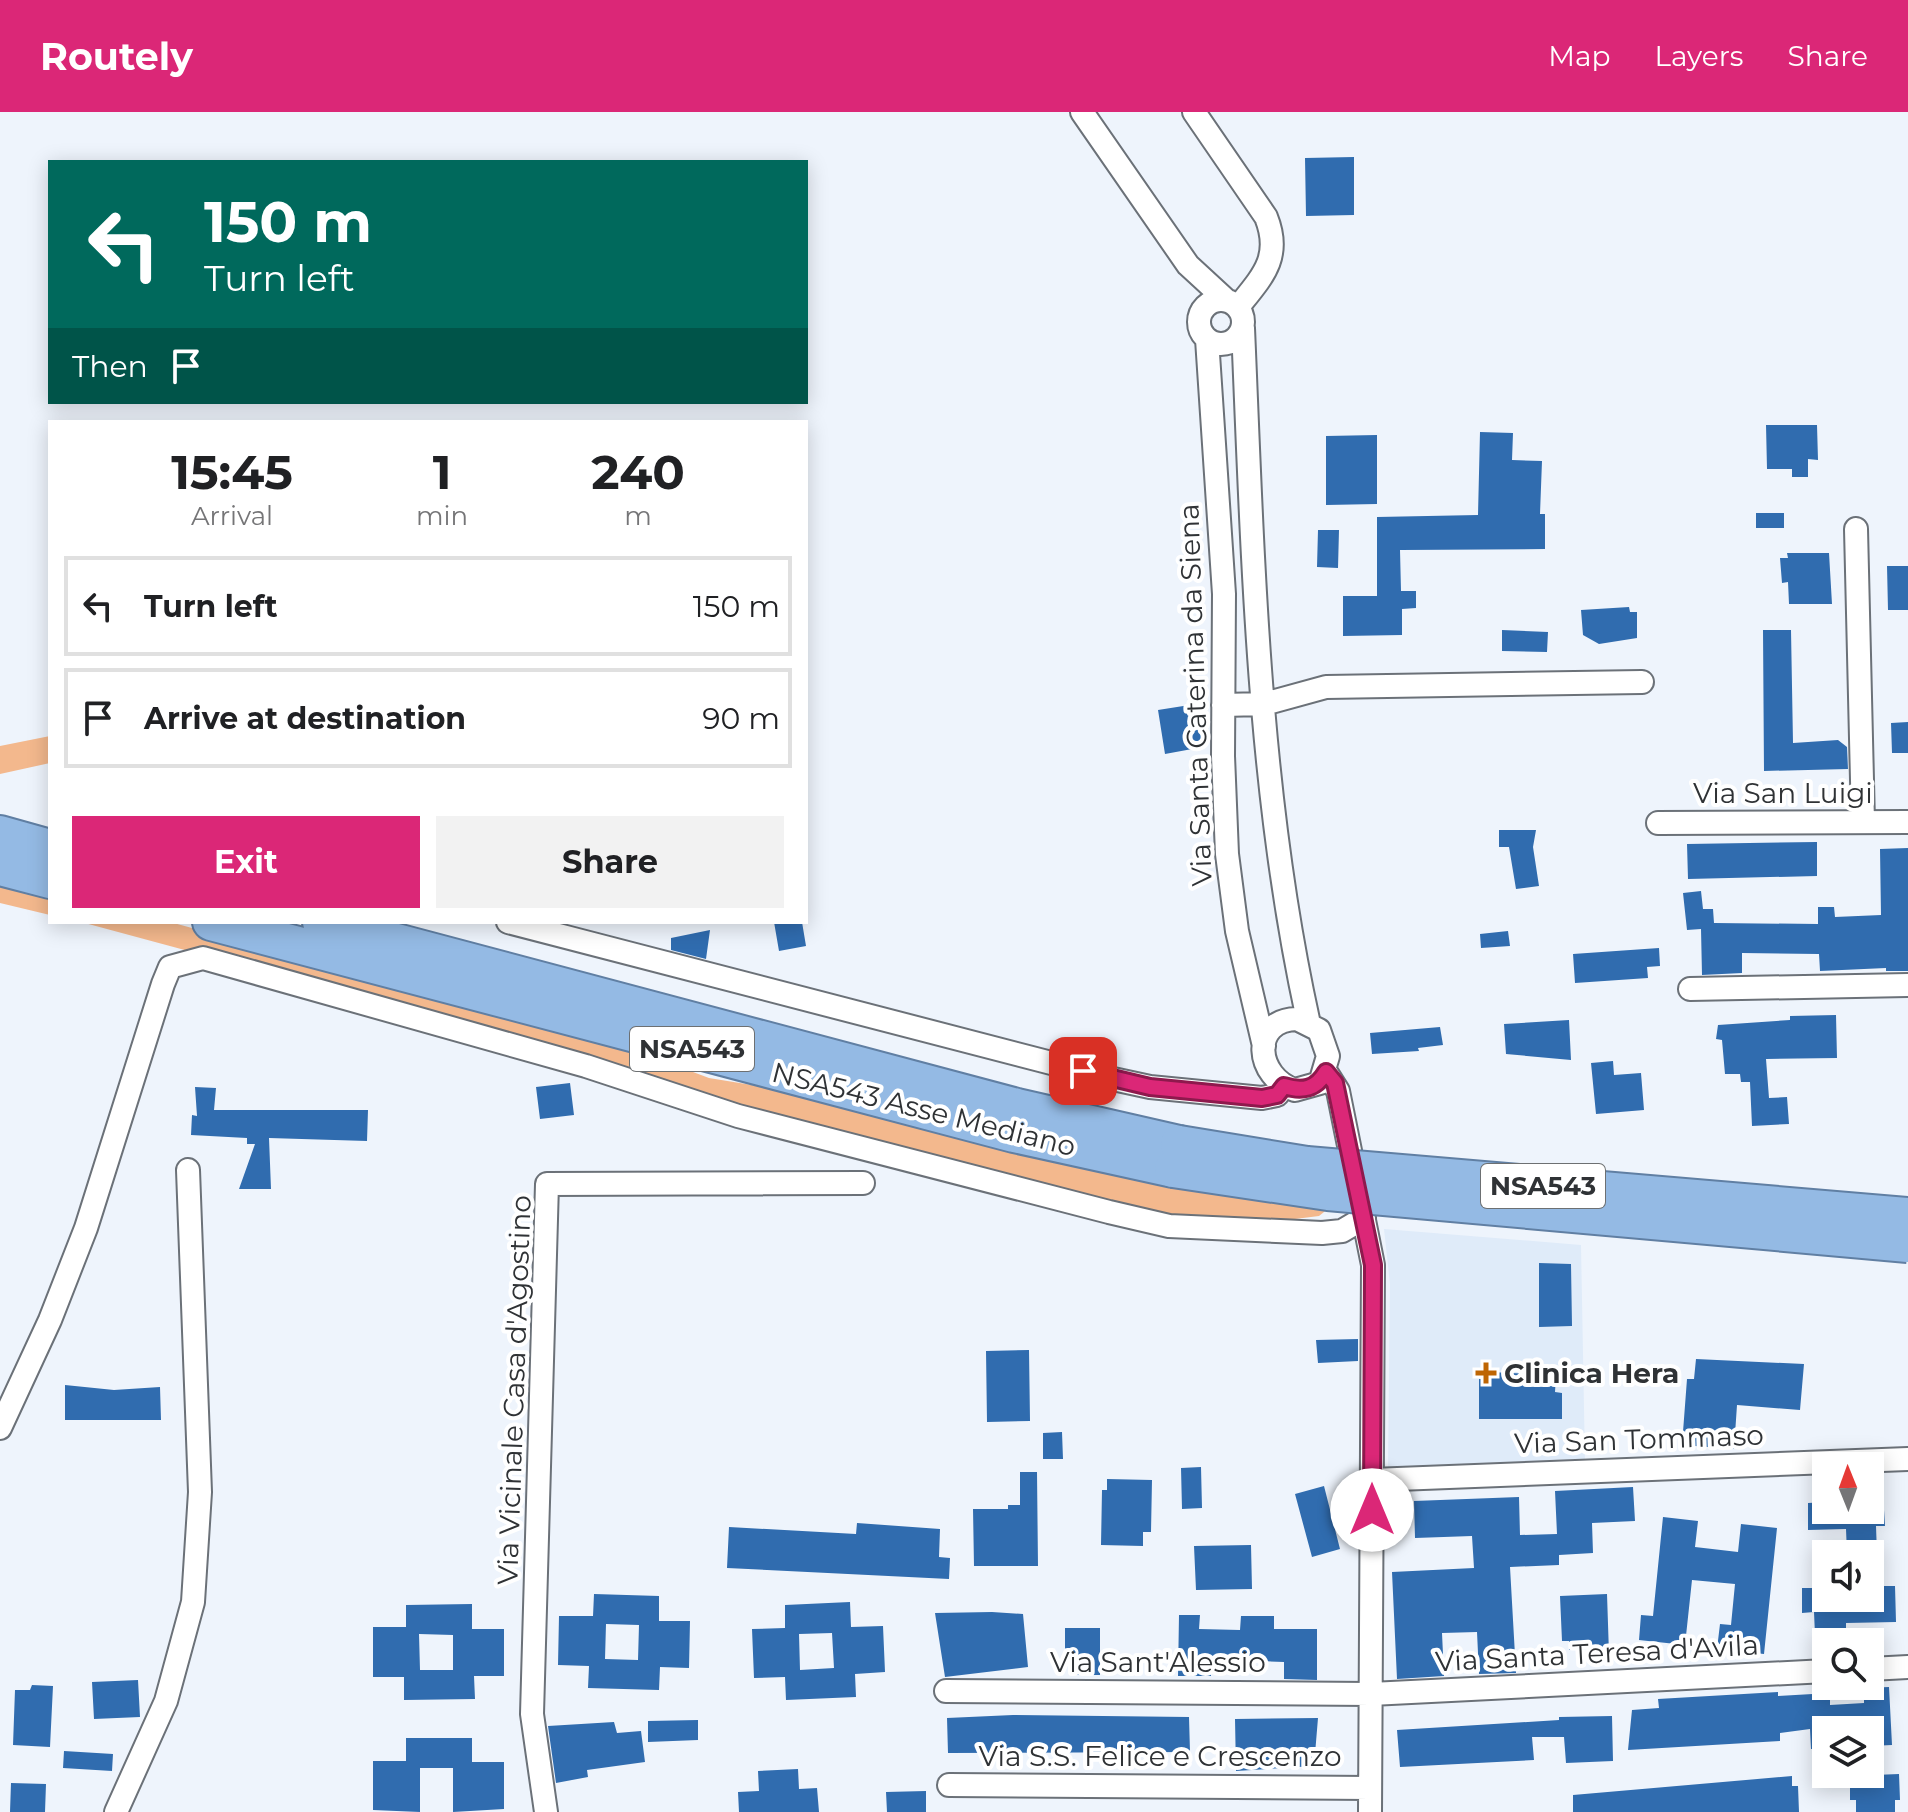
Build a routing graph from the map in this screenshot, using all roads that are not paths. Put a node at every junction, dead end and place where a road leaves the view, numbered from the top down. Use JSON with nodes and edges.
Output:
{"nodes":[{"id":1,"x":1082,"y":112,"type":"edge"},
{"id":2,"x":1194,"y":112,"type":"edge"},
{"id":3,"x":1188,"y":265,"type":"junction"},
{"id":4,"x":1201,"y":312,"type":"junction"},
{"id":5,"x":1236,"y":312,"type":"junction"},
{"id":6,"x":1207,"y":339,"type":"junction"},
{"id":7,"x":1247,"y":421,"type":"junction"},
{"id":8,"x":1213,"y":424,"type":"junction"},
{"id":9,"x":1856,"y":529,"type":"dead end"},
{"id":10,"x":1642,"y":682,"type":"dead end"},
{"id":11,"x":1264,"y":704,"type":"junction"},
{"id":12,"x":1223,"y":705,"type":"junction"},
{"id":13,"x":1863,"y":822,"type":"junction"},
{"id":14,"x":1908,"y":822,"type":"edge"},
{"id":15,"x":1658,"y":823,"type":"dead end"},
{"id":16,"x":0,"y":834,"type":"edge"},
{"id":17,"x":48,"y":847,"type":"edge"},
{"id":18,"x":0,"y":867,"type":"edge"},
{"id":19,"x":48,"y":879,"type":"edge"},
{"id":20,"x":219,"y":924,"type":"edge"},
{"id":21,"x":329,"y":924,"type":"edge"},
{"id":22,"x":516,"y":924,"type":"edge"},
{"id":23,"x":1908,"y":985,"type":"edge"},
{"id":24,"x":1690,"y":989,"type":"dead end"},
{"id":25,"x":1309,"y":1024,"type":"junction"},
{"id":26,"x":1264,"y":1046,"type":"junction"},
{"id":27,"x":1326,"y":1072,"type":"junction"},
{"id":28,"x":1284,"y":1086,"type":"junction"},
{"id":29,"x":1308,"y":1089,"type":"junction"},
{"id":30,"x":1343,"y":1115,"type":"junction"},
{"id":31,"x":1176,"y":1156,"type":"junction"},
{"id":32,"x":188,"y":1170,"type":"dead end"},
{"id":33,"x":863,"y":1183,"type":"dead end"},
{"id":34,"x":1908,"y":1216,"type":"edge"},
{"id":35,"x":1364,"y":1218,"type":"junction"},
{"id":36,"x":1908,"y":1244,"type":"edge"},
{"id":37,"x":0,"y":1428,"type":"edge"},
{"id":38,"x":1908,"y":1459,"type":"edge"},
{"id":39,"x":1372,"y":1480,"type":"junction"},
{"id":40,"x":1908,"y":1667,"type":"edge"},
{"id":41,"x":1884,"y":1668,"type":"edge"},
{"id":42,"x":1812,"y":1672,"type":"edge"},
{"id":43,"x":946,"y":1691,"type":"dead end"},
{"id":44,"x":1371,"y":1694,"type":"junction"},
{"id":45,"x":949,"y":1785,"type":"dead end"},
{"id":46,"x":1370,"y":1788,"type":"junction"},
{"id":47,"x":116,"y":1812,"type":"edge"},
{"id":48,"x":546,"y":1812,"type":"edge"},
{"id":49,"x":1370,"y":1812,"type":"edge"}],
"edges":[{"from":1,"to":3,"type":"street"},
{"from":2,"to":5,"type":"street"},
{"from":3,"to":4,"type":"street"},
{"from":3,"to":5,"type":"street"},
{"from":4,"to":5,"type":"street"},
{"from":4,"to":6,"type":"street"},
{"from":5,"to":6,"type":"street"},
{"from":5,"to":7,"type":"street"},
{"from":6,"to":8,"type":"street","name":"Via Santa Caterina da Siena"},
{"from":7,"to":8,"type":"street"},
{"from":7,"to":11,"type":"street"},
{"from":8,"to":12,"type":"street","name":"Via Santa Caterina da Siena"},
{"from":9,"to":13,"type":"street"},
{"from":10,"to":11,"type":"street"},
{"from":11,"to":12,"type":"street"},
{"from":11,"to":25,"type":"street"},
{"from":12,"to":26,"type":"street","name":"Via Santa Caterina da Siena"},
{"from":13,"to":14,"type":"street","name":"Via San Luigi"},
{"from":13,"to":15,"type":"street","name":"Via San Luigi"},
{"from":16,"to":17,"type":"highway"},
{"from":18,"to":19,"type":"highway"},
{"from":20,"to":31,"type":"highway","name":"NSA543 Asse Mediano","number":"NSA543"},
{"from":21,"to":31,"type":"highway"},
{"from":22,"to":28,"type":"street"},
{"from":23,"to":24,"type":"street"},
{"from":25,"to":26,"type":"street"},
{"from":25,"to":27,"type":"street"},
{"from":26,"to":28,"type":"street"},
{"from":27,"to":29,"type":"street"},
{"from":27,"to":30,"type":"street"},
{"from":28,"to":29,"type":"street"},
{"from":29,"to":30,"type":"street"},
{"from":30,"to":35,"type":"street"},
{"from":31,"to":34,"type":"highway","name":"NSA543 Asse Mediano","number":"NSA543","bridge":true},
{"from":31,"to":36,"type":"highway","bridge":true},
{"from":32,"to":47,"type":"street"},
{"from":33,"to":48,"type":"street","name":"Via Vicinale Casa d'Agostino"},
{"from":35,"to":37,"type":"street"},
{"from":35,"to":39,"type":"street"},
{"from":38,"to":39,"type":"street","name":"Via San Tommaso"},
{"from":39,"to":44,"type":"street"},
{"from":40,"to":41,"type":"street"},
{"from":42,"to":44,"type":"street","name":"Via Santa Teresa d'Avila"},
{"from":43,"to":44,"type":"street","name":"Via Sant'Alessio"},
{"from":44,"to":46,"type":"street"},
{"from":45,"to":46,"type":"street","name":"Via S.S. Felice e Crescenzo"},
{"from":46,"to":49,"type":"street"}]}
